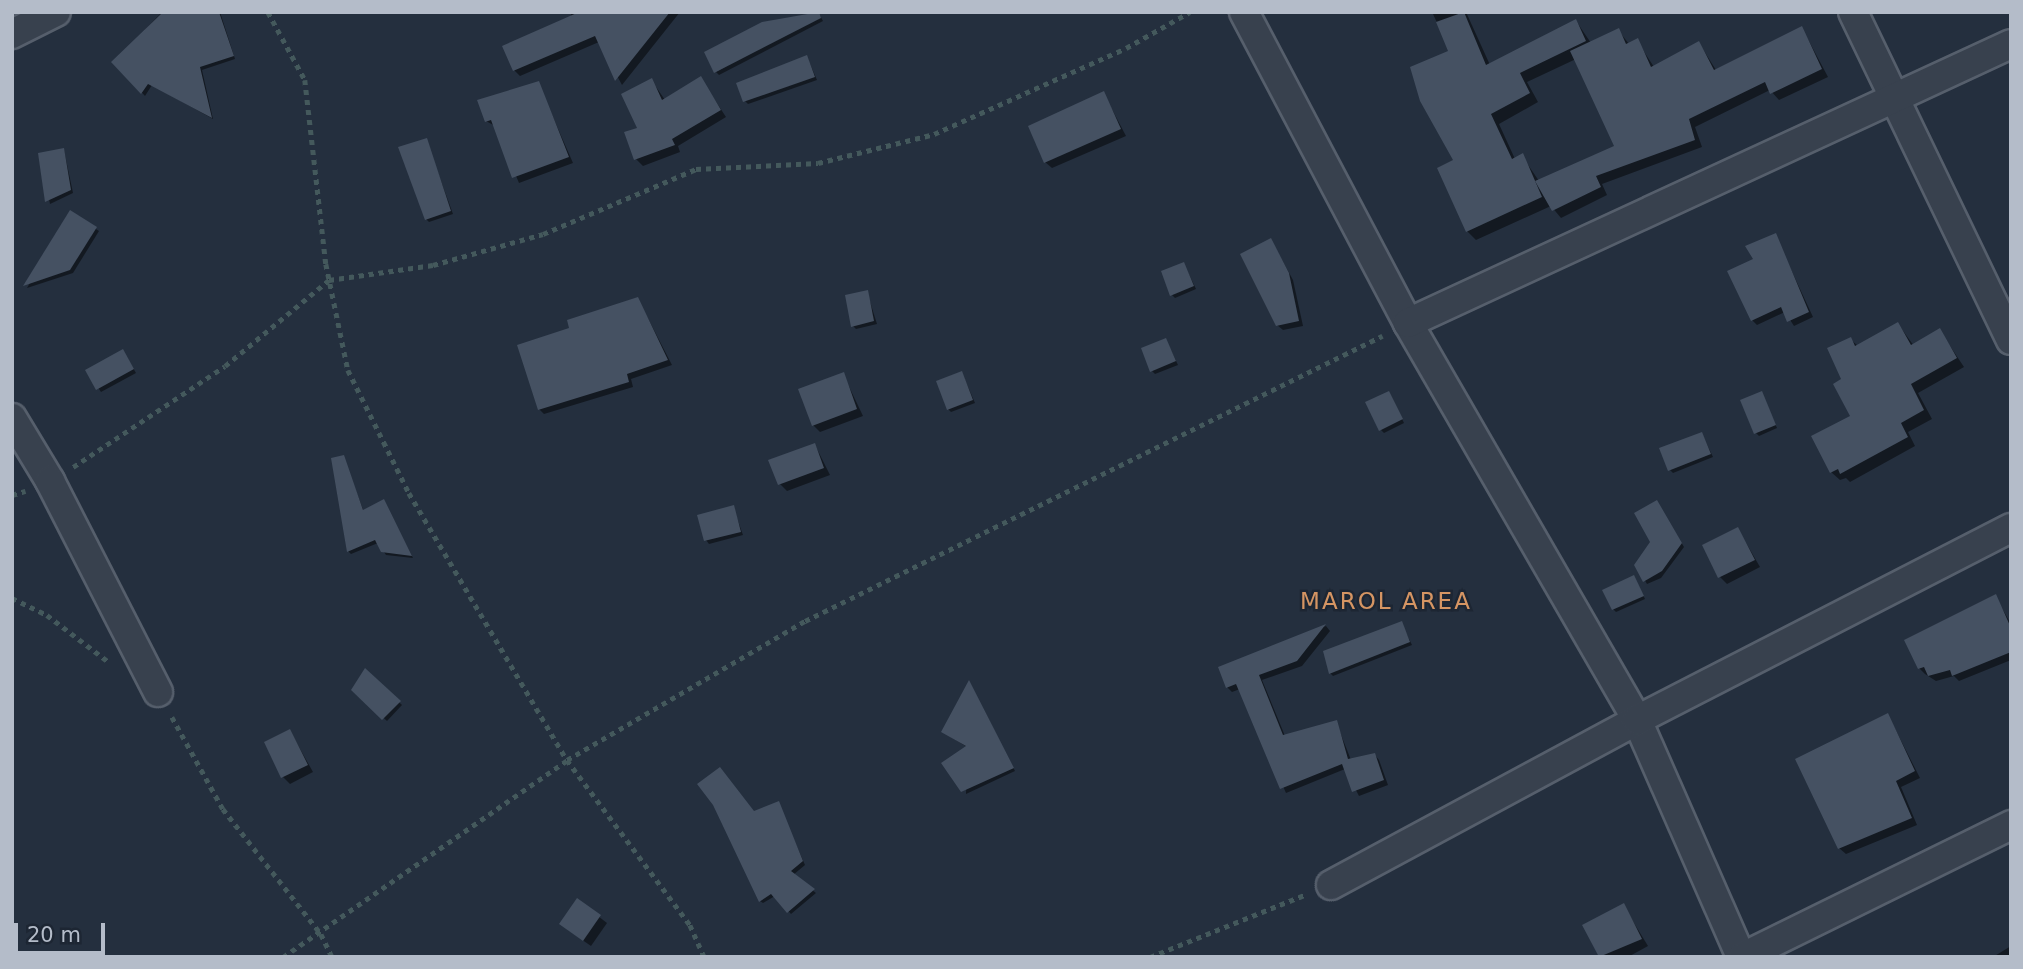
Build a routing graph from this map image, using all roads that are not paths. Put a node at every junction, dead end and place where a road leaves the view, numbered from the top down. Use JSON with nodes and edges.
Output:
{"nodes":[{"id":1,"x":56,"y":12,"type":"edge"},
{"id":2,"x":1244,"y":12,"type":"edge"},
{"id":3,"x":1853,"y":12,"type":"edge"},
{"id":4,"x":12,"y":34,"type":"edge"},
{"id":5,"x":2011,"y":44,"type":"edge"},
{"id":6,"x":1893,"y":99,"type":"junction"},
{"id":7,"x":1408,"y":323,"type":"junction"},
{"id":8,"x":2011,"y":340,"type":"edge"},
{"id":9,"x":12,"y":418,"type":"edge"},
{"id":10,"x":2011,"y":528,"type":"edge"},
{"id":11,"x":158,"y":692,"type":"road end"},
{"id":12,"x":1637,"y":720,"type":"junction"},
{"id":13,"x":2011,"y":825,"type":"edge"},
{"id":14,"x":1331,"y":884,"type":"road end"},
{"id":15,"x":1742,"y":957,"type":"edge"}],
"edges":[{"from":1,"to":4,"type":"street"},
{"from":2,"to":7,"type":"street"},
{"from":3,"to":6,"type":"street"},
{"from":5,"to":6,"type":"street"},
{"from":6,"to":7,"type":"street"},
{"from":6,"to":8,"type":"street"},
{"from":7,"to":12,"type":"street"},
{"from":9,"to":11,"type":"street"},
{"from":10,"to":12,"type":"street"},
{"from":12,"to":14,"type":"street"},
{"from":12,"to":15,"type":"street"},
{"from":13,"to":15,"type":"street"}]}
